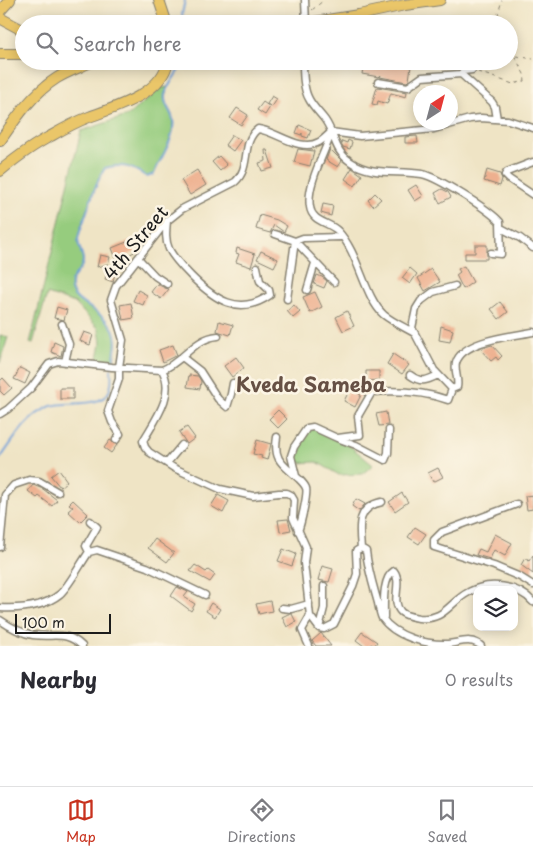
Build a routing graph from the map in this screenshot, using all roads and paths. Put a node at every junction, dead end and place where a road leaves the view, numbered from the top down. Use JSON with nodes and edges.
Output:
{"nodes":[{"id":1,"x":10,"y":0,"type":"edge"},
{"id":2,"x":159,"y":0,"type":"edge"},
{"id":3,"x":305,"y":0,"type":"edge"},
{"id":4,"x":324,"y":0,"type":"edge"},
{"id":5,"x":440,"y":0,"type":"edge"},
{"id":6,"x":502,"y":0,"type":"edge"},
{"id":7,"x":0,"y":11,"type":"edge"},
{"id":8,"x":164,"y":15,"type":"edge"},
{"id":9,"x":304,"y":15,"type":"edge"},
{"id":10,"x":308,"y":15,"type":"edge"},
{"id":11,"x":363,"y":15,"type":"edge"},
{"id":12,"x":498,"y":15,"type":"edge"},
{"id":13,"x":0,"y":18,"type":"edge"},
{"id":14,"x":15,"y":26,"type":"edge"},
{"id":15,"x":0,"y":54,"type":"edge"},
{"id":16,"x":15,"y":54,"type":"edge"},
{"id":17,"x":518,"y":56,"type":"edge"},
{"id":18,"x":533,"y":59,"type":"edge"},
{"id":19,"x":518,"y":62,"type":"edge"},
{"id":20,"x":73,"y":70,"type":"edge"},
{"id":21,"x":165,"y":70,"type":"edge"},
{"id":22,"x":303,"y":70,"type":"edge"},
{"id":23,"x":472,"y":70,"type":"joint"},
{"id":24,"x":460,"y":74,"type":"junction"},
{"id":25,"x":378,"y":82,"type":"dead end"},
{"id":26,"x":497,"y":119,"type":"junction"},
{"id":27,"x":533,"y":128,"type":"edge"},
{"id":28,"x":331,"y":132,"type":"junction"},
{"id":29,"x":0,"y":141,"type":"edge"},
{"id":30,"x":533,"y":162,"type":"edge"},
{"id":31,"x":0,"y":171,"type":"edge"},
{"id":32,"x":533,"y":195,"type":"edge"},
{"id":33,"x":166,"y":222,"type":"junction"},
{"id":34,"x":502,"y":228,"type":"junction"},
{"id":35,"x":275,"y":234,"type":"dead end"},
{"id":36,"x":341,"y":236,"type":"junction"},
{"id":37,"x":295,"y":241,"type":"junction"},
{"id":38,"x":533,"y":248,"type":"edge"},
{"id":39,"x":491,"y":253,"type":"dead end"},
{"id":40,"x":138,"y":258,"type":"junction"},
{"id":41,"x":315,"y":263,"type":"junction"},
{"id":42,"x":257,"y":267,"type":"dead end"},
{"id":43,"x":334,"y":282,"type":"dead end"},
{"id":44,"x":167,"y":284,"type":"dead end"},
{"id":45,"x":455,"y":286,"type":"dead end"},
{"id":46,"x":308,"y":290,"type":"dead end"},
{"id":47,"x":288,"y":299,"type":"dead end"},
{"id":48,"x":62,"y":324,"type":"dead end"},
{"id":49,"x":533,"y":332,"type":"edge"},
{"id":50,"x":414,"y":333,"type":"junction"},
{"id":51,"x":218,"y":336,"type":"dead end"},
{"id":52,"x":182,"y":357,"type":"junction"},
{"id":53,"x":65,"y":362,"type":"junction"},
{"id":54,"x":112,"y":367,"type":"junction"},
{"id":55,"x":162,"y":370,"type":"junction"},
{"id":56,"x":410,"y":375,"type":"dead end"},
{"id":57,"x":438,"y":375,"type":"junction"},
{"id":58,"x":233,"y":383,"type":"dead end"},
{"id":59,"x":452,"y":389,"type":"junction"},
{"id":60,"x":0,"y":414,"type":"edge"},
{"id":61,"x":388,"y":430,"type":"dead end"},
{"id":62,"x":277,"y":437,"type":"dead end"},
{"id":63,"x":337,"y":438,"type":"junction"},
{"id":64,"x":116,"y":440,"type":"dead end"},
{"id":65,"x":182,"y":445,"type":"dead end"},
{"id":66,"x":167,"y":464,"type":"junction"},
{"id":67,"x":296,"y":476,"type":"junction"},
{"id":68,"x":58,"y":492,"type":"dead end"},
{"id":69,"x":382,"y":502,"type":"dead end"},
{"id":70,"x":517,"y":504,"type":"dead end"},
{"id":71,"x":90,"y":521,"type":"dead end"},
{"id":72,"x":298,"y":531,"type":"junction"},
{"id":73,"x":0,"y":547,"type":"edge"},
{"id":74,"x":361,"y":548,"type":"junction"},
{"id":75,"x":88,"y":552,"type":"junction"},
{"id":76,"x":533,"y":585,"type":"edge"},
{"id":77,"x":324,"y":586,"type":"dead end"},
{"id":78,"x":205,"y":595,"type":"dead end"},
{"id":79,"x":533,"y":602,"type":"edge"},
{"id":80,"x":309,"y":604,"type":"junction"},
{"id":81,"x":0,"y":608,"type":"edge"},
{"id":82,"x":282,"y":608,"type":"dead end"},
{"id":83,"x":310,"y":616,"type":"junction"},
{"id":84,"x":0,"y":620,"type":"edge"},
{"id":85,"x":384,"y":620,"type":"junction"},
{"id":86,"x":319,"y":628,"type":"junction"},
{"id":87,"x":82,"y":646,"type":"edge"},
{"id":88,"x":309,"y":646,"type":"edge"},
{"id":89,"x":481,"y":646,"type":"edge"}],
"edges":[{"from":1,"to":7,"type":"highway"},
{"from":2,"to":8,"type":"highway"},
{"from":3,"to":9,"type":"street"},
{"from":4,"to":10,"type":"path"},
{"from":5,"to":11,"type":"highway","bridge":true},
{"from":6,"to":12,"type":"path"},
{"from":13,"to":14,"type":"highway"},
{"from":15,"to":16,"type":"highway"},
{"from":17,"to":18,"type":"path"},
{"from":19,"to":23,"type":"path"},
{"from":20,"to":29,"type":"highway"},
{"from":21,"to":31,"type":"highway"},
{"from":22,"to":28,"type":"street"},
{"from":23,"to":24,"type":"street"},
{"from":24,"to":25,"type":"street"},
{"from":24,"to":26,"type":"street"},
{"from":26,"to":27,"type":"street"},
{"from":26,"to":28,"type":"street"},
{"from":28,"to":33,"type":"street","name":"4th Street"},
{"from":28,"to":34,"type":"street"},
{"from":28,"to":36,"type":"street"},
{"from":30,"to":32,"type":"street"},
{"from":33,"to":40,"type":"street","name":"4th Street"},
{"from":33,"to":42,"type":"street"},
{"from":34,"to":38,"type":"street"},
{"from":34,"to":39,"type":"street"},
{"from":35,"to":37,"type":"street"},
{"from":36,"to":37,"type":"street"},
{"from":36,"to":50,"type":"street"},
{"from":37,"to":41,"type":"street"},
{"from":37,"to":47,"type":"street"},
{"from":40,"to":44,"type":"street"},
{"from":40,"to":54,"type":"street","name":"4th Street"},
{"from":41,"to":43,"type":"street"},
{"from":41,"to":46,"type":"street"},
{"from":45,"to":50,"type":"street"},
{"from":48,"to":53,"type":"street"},
{"from":49,"to":59,"type":"street"},
{"from":50,"to":57,"type":"street"},
{"from":51,"to":52,"type":"street"},
{"from":52,"to":55,"type":"street"},
{"from":52,"to":58,"type":"street"},
{"from":53,"to":54,"type":"street"},
{"from":53,"to":60,"type":"street"},
{"from":54,"to":55,"type":"street"},
{"from":54,"to":64,"type":"street","name":"4th Street"},
{"from":55,"to":66,"type":"street"},
{"from":56,"to":57,"type":"street"},
{"from":57,"to":59,"type":"street"},
{"from":59,"to":63,"type":"street"},
{"from":61,"to":63,"type":"street"},
{"from":62,"to":67,"type":"street"},
{"from":63,"to":67,"type":"street"},
{"from":65,"to":66,"type":"street"},
{"from":66,"to":72,"type":"street"},
{"from":67,"to":72,"type":"street"},
{"from":68,"to":73,"type":"street"},
{"from":69,"to":74,"type":"street"},
{"from":70,"to":76,"type":"street"},
{"from":71,"to":75,"type":"street"},
{"from":72,"to":80,"type":"street"},
{"from":74,"to":85,"type":"street"},
{"from":74,"to":86,"type":"street"},
{"from":75,"to":78,"type":"street"},
{"from":75,"to":81,"type":"street"},
{"from":77,"to":86,"type":"street"},
{"from":79,"to":85,"type":"street"},
{"from":80,"to":82,"type":"street"},
{"from":80,"to":83,"type":"street"},
{"from":83,"to":86,"type":"street"},
{"from":83,"to":88,"type":"street"},
{"from":84,"to":87,"type":"street"},
{"from":85,"to":89,"type":"street"}]}
